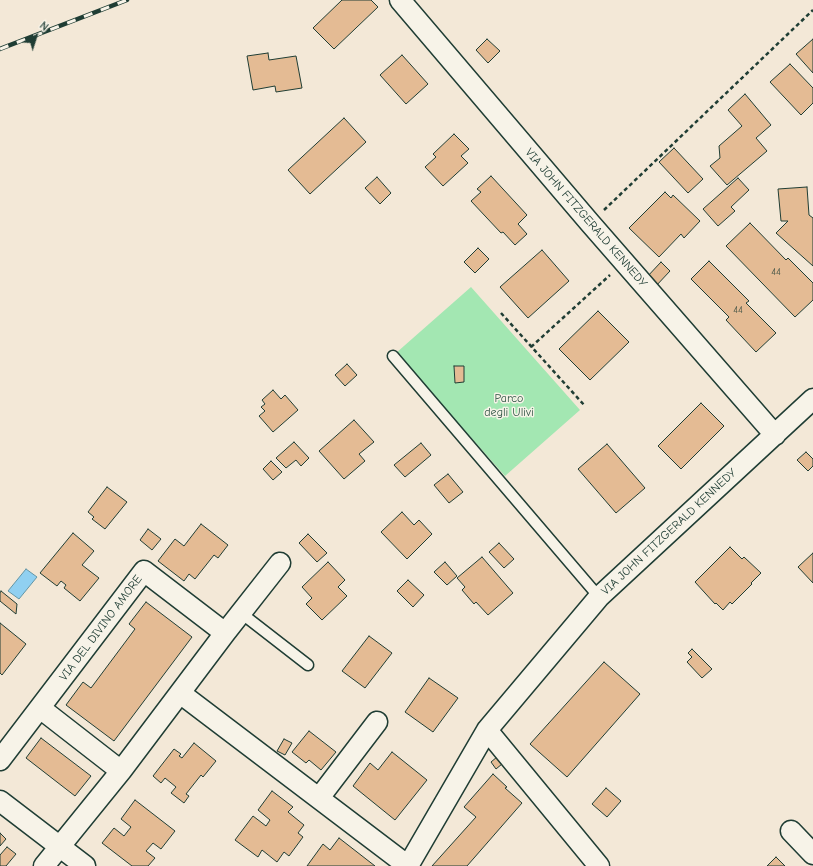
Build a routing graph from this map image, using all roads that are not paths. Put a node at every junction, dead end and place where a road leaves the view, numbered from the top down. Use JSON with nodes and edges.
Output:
{"nodes":[{"id":1,"x":400,"y":0,"type":"edge"},
{"id":2,"x":393,"y":356,"type":"dead end"},
{"id":3,"x":813,"y":399,"type":"edge"},
{"id":4,"x":775,"y":435,"type":"junction"},
{"id":5,"x":280,"y":562,"type":"dead end"},
{"id":6,"x":599,"y":598,"type":"junction"},
{"id":7,"x":241,"y":613,"type":"junction"},
{"id":8,"x":225,"y":633,"type":"junction"},
{"id":9,"x":308,"y":665,"type":"dead end"},
{"id":10,"x":180,"y":693,"type":"junction"},
{"id":11,"x":40,"y":708,"type":"junction"},
{"id":12,"x":377,"y":722,"type":"dead end"},
{"id":13,"x":486,"y":730,"type":"junction"},
{"id":14,"x":0,"y":760,"type":"edge"},
{"id":15,"x":121,"y":771,"type":"junction"},
{"id":16,"x":319,"y":798,"type":"junction"},
{"id":17,"x":0,"y":801,"type":"edge"},
{"id":18,"x":791,"y":831,"type":"dead end"},
{"id":19,"x":60,"y":846,"type":"junction"},
{"id":20,"x":813,"y":854,"type":"edge"},
{"id":21,"x":44,"y":866,"type":"edge"},
{"id":22,"x":86,"y":866,"type":"edge"},
{"id":23,"x":408,"y":866,"type":"edge"},
{"id":24,"x":598,"y":866,"type":"edge"}],
"edges":[{"from":1,"to":4,"type":"street","name":"VIA JOHN FITZGERALD KENNEDY"},
{"from":2,"to":6,"type":"lane","name":"VIA JOHN FITZGERALD KENNEDY"},
{"from":3,"to":4,"type":"street","name":"VIA JOHN FITZGERALD KENNEDY"},
{"from":4,"to":6,"type":"street","name":"VIA JOHN FITZGERALD KENNEDY"},
{"from":5,"to":7,"type":"street"},
{"from":6,"to":13,"type":"street","name":"VIA JOHN FITZGERALD KENNEDY"},
{"from":7,"to":8,"type":"street"},
{"from":7,"to":9,"type":"lane"},
{"from":8,"to":10,"type":"street"},
{"from":8,"to":11,"type":"street","name":"VIA DEL DIVINO AMORE"},
{"from":10,"to":15,"type":"street"},
{"from":10,"to":16,"type":"street"},
{"from":11,"to":14,"type":"street","name":"VIA DEL DIVINO AMORE"},
{"from":11,"to":15,"type":"street"},
{"from":12,"to":16,"type":"street"},
{"from":13,"to":23,"type":"street","name":"VIA JOHN FITZGERALD KENNEDY"},
{"from":13,"to":24,"type":"street"},
{"from":15,"to":19,"type":"street"},
{"from":16,"to":23,"type":"street"},
{"from":17,"to":19,"type":"street"},
{"from":18,"to":20,"type":"street"},
{"from":19,"to":21,"type":"street"},
{"from":19,"to":22,"type":"street"}]}
